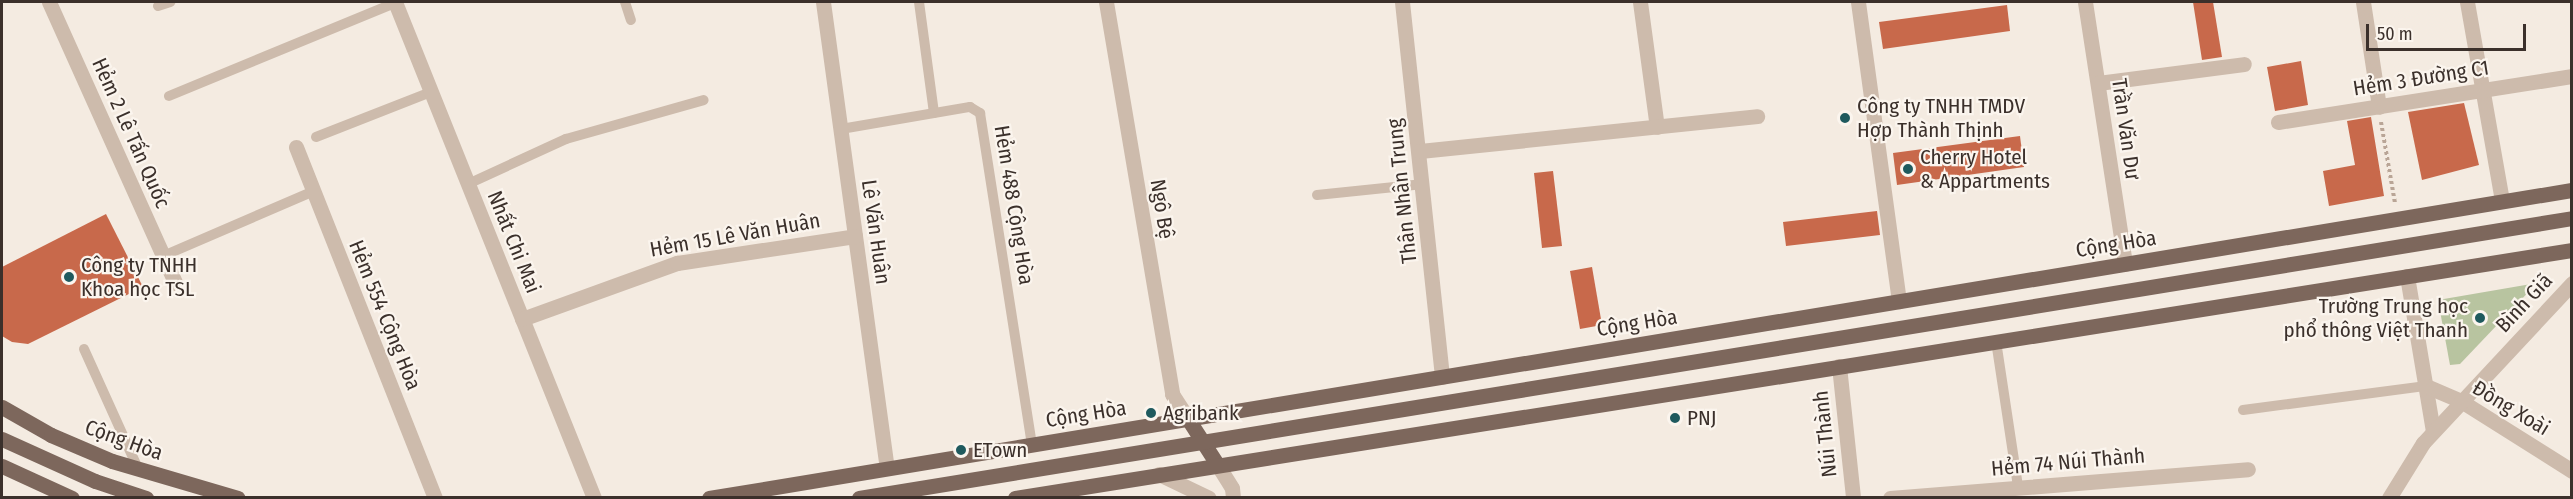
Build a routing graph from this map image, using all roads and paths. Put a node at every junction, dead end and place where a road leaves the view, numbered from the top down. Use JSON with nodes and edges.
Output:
{"nodes":[{"id":1,"x":50,"y":2,"type":"edge"},
{"id":2,"x":170,"y":2,"type":"edge"},
{"id":3,"x":395,"y":2,"type":"edge"},
{"id":4,"x":625,"y":2,"type":"edge"},
{"id":5,"x":823,"y":2,"type":"edge"},
{"id":6,"x":919,"y":2,"type":"edge"},
{"id":7,"x":1106,"y":2,"type":"edge"},
{"id":8,"x":1402,"y":2,"type":"edge"},
{"id":9,"x":1640,"y":2,"type":"edge"},
{"id":10,"x":1858,"y":2,"type":"edge"},
{"id":11,"x":2085,"y":2,"type":"edge"},
{"id":12,"x":2363,"y":2,"type":"edge"},
{"id":13,"x":2467,"y":2,"type":"edge"},
{"id":14,"x":158,"y":6,"type":"dead end"},
{"id":15,"x":631,"y":20,"type":"dead end"},
{"id":16,"x":2244,"y":64,"type":"dead end"},
{"id":17,"x":2571,"y":76,"type":"edge"},
{"id":18,"x":2098,"y":83,"type":"junction"},
{"id":19,"x":2483,"y":90,"type":"junction"},
{"id":20,"x":431,"y":92,"type":"junction"},
{"id":21,"x":169,"y":96,"type":"dead end"},
{"id":22,"x":704,"y":100,"type":"dead end"},
{"id":23,"x":2379,"y":106,"type":"junction"},
{"id":24,"x":934,"y":113,"type":"junction"},
{"id":25,"x":1757,"y":116,"type":"dead end"},
{"id":26,"x":2278,"y":122,"type":"dead end"},
{"id":27,"x":1657,"y":127,"type":"junction"},
{"id":28,"x":841,"y":129,"type":"junction"},
{"id":29,"x":316,"y":137,"type":"dead end"},
{"id":30,"x":296,"y":147,"type":"dead end"},
{"id":31,"x":1419,"y":151,"type":"junction"},
{"id":32,"x":468,"y":184,"type":"junction"},
{"id":33,"x":1423,"y":184,"type":"junction"},
{"id":34,"x":2571,"y":190,"type":"edge"},
{"id":35,"x":314,"y":191,"type":"junction"},
{"id":36,"x":1317,"y":195,"type":"dead end"},
{"id":37,"x":2502,"y":201,"type":"junction"},
{"id":38,"x":2571,"y":218,"type":"edge"},
{"id":39,"x":2398,"y":219,"type":"junction"},
{"id":40,"x":855,"y":236,"type":"junction"},
{"id":41,"x":2571,"y":250,"type":"edge"},
{"id":42,"x":163,"y":256,"type":"junction"},
{"id":43,"x":2125,"y":264,"type":"junction"},
{"id":44,"x":2407,"y":276,"type":"junction"},
{"id":45,"x":175,"y":283,"type":"dead end"},
{"id":46,"x":2571,"y":283,"type":"edge"},
{"id":47,"x":1899,"y":301,"type":"junction"},
{"id":48,"x":522,"y":319,"type":"junction"},
{"id":49,"x":1996,"y":341,"type":"junction"},
{"id":50,"x":84,"y":349,"type":"dead end"},
{"id":51,"x":1839,"y":366,"type":"junction"},
{"id":52,"x":1443,"y":376,"type":"junction"},
{"id":53,"x":2426,"y":386,"type":"junction"},
{"id":54,"x":2461,"y":401,"type":"junction"},
{"id":55,"x":2,"y":407,"type":"edge"},
{"id":56,"x":2243,"y":410,"type":"dead end"},
{"id":57,"x":1188,"y":419,"type":"junction"},
{"id":58,"x":2433,"y":431,"type":"junction"},
{"id":59,"x":2,"y":439,"type":"edge"},
{"id":60,"x":1202,"y":441,"type":"junction"},
{"id":61,"x":1032,"y":444,"type":"junction"},
{"id":62,"x":1216,"y":464,"type":"junction"},
{"id":63,"x":2,"y":466,"type":"edge"},
{"id":64,"x":887,"y":468,"type":"junction"},
{"id":65,"x":2248,"y":469,"type":"dead end"},
{"id":66,"x":139,"y":471,"type":"junction"},
{"id":67,"x":2571,"y":471,"type":"edge"},
{"id":68,"x":1159,"y":474,"type":"junction"},
{"id":69,"x":2018,"y":487,"type":"junction"},
{"id":70,"x":1057,"y":494,"type":"edge"},
{"id":71,"x":72,"y":498,"type":"edge"},
{"id":72,"x":146,"y":498,"type":"edge"},
{"id":73,"x":238,"y":498,"type":"edge"},
{"id":74,"x":435,"y":498,"type":"edge"},
{"id":75,"x":594,"y":498,"type":"edge"},
{"id":76,"x":709,"y":498,"type":"edge"},
{"id":77,"x":859,"y":498,"type":"edge"},
{"id":78,"x":1015,"y":498,"type":"edge"},
{"id":79,"x":1209,"y":498,"type":"edge"},
{"id":80,"x":1233,"y":498,"type":"edge"},
{"id":81,"x":1853,"y":498,"type":"edge"},
{"id":82,"x":1890,"y":498,"type":"edge"},
{"id":83,"x":2390,"y":498,"type":"edge"}],
"edges":[{"from":1,"to":42,"type":"street","name":"Hẻm 2 Lê Tấn Quốc"},
{"from":2,"to":14,"type":"lane"},
{"from":3,"to":20,"type":"street","name":"Nhất Chi Mai"},
{"from":3,"to":21,"type":"lane"},
{"from":4,"to":15,"type":"lane"},
{"from":5,"to":28,"type":"street","name":"Lê Văn Huân"},
{"from":6,"to":24,"type":"lane"},
{"from":7,"to":57,"type":"street","name":"Ngô Bệ"},
{"from":8,"to":31,"type":"street","name":"Thân Nhân Trung"},
{"from":9,"to":27,"type":"street"},
{"from":10,"to":47,"type":"street"},
{"from":11,"to":18,"type":"street","name":"Trần Văn Dư"},
{"from":12,"to":23,"type":"street"},
{"from":13,"to":19,"type":"street"},
{"from":16,"to":18,"type":"street"},
{"from":17,"to":19,"type":"street","name":"Hẻm 3 Đường C1"},
{"from":18,"to":43,"type":"street","name":"Trần Văn Dư"},
{"from":19,"to":23,"type":"street","name":"Hẻm 3 Đường C1"},
{"from":19,"to":37,"type":"street"},
{"from":20,"to":29,"type":"lane"},
{"from":20,"to":32,"type":"street","name":"Nhất Chi Mai"},
{"from":22,"to":32,"type":"lane"},
{"from":23,"to":26,"type":"street","name":"Hẻm 3 Đường C1"},
{"from":23,"to":39,"type":"path"},
{"from":24,"to":28,"type":"lane","name":"Hẻm 488 Cộng Hòa"},
{"from":24,"to":61,"type":"lane","name":"Hẻm 488 Cộng Hòa"},
{"from":25,"to":27,"type":"street"},
{"from":27,"to":31,"type":"street"},
{"from":28,"to":40,"type":"street","name":"Lê Văn Huân"},
{"from":30,"to":35,"type":"street","name":"Hẻm 554 Cộng Hòa"},
{"from":31,"to":33,"type":"street","name":"Thân Nhân Trung"},
{"from":32,"to":48,"type":"street","name":"Nhất Chi Mai"},
{"from":33,"to":36,"type":"lane"},
{"from":33,"to":52,"type":"street","name":"Thân Nhân Trung"},
{"from":34,"to":37,"type":"main road","name":"Cộng Hòa"},
{"from":35,"to":42,"type":"lane"},
{"from":35,"to":74,"type":"street","name":"Hẻm 554 Cộng Hòa"},
{"from":37,"to":39,"type":"main road","name":"Cộng Hòa"},
{"from":38,"to":60,"type":"main road"},
{"from":39,"to":43,"type":"main road","name":"Cộng Hòa"},
{"from":40,"to":48,"type":"street","name":"Hẻm 15 Lê Văn Huân"},
{"from":40,"to":64,"type":"street","name":"Lê Văn Huân"},
{"from":41,"to":44,"type":"main road"},
{"from":42,"to":45,"type":"street","name":"Hẻm 2 Lê Tấn Quốc"},
{"from":43,"to":47,"type":"main road","name":"Cộng Hòa"},
{"from":44,"to":49,"type":"main road"},
{"from":44,"to":53,"type":"street"},
{"from":46,"to":54,"type":"street","name":"Bình Giã"},
{"from":47,"to":52,"type":"main road","name":"Cộng Hòa"},
{"from":48,"to":75,"type":"street","name":"Nhất Chi Mai"},
{"from":49,"to":51,"type":"main road"},
{"from":49,"to":69,"type":"lane"},
{"from":50,"to":66,"type":"lane"},
{"from":51,"to":62,"type":"main road"},
{"from":51,"to":81,"type":"street","name":"Núi Thành"},
{"from":52,"to":57,"type":"main road","name":"Cộng Hòa"},
{"from":53,"to":54,"type":"street","name":"Đồng Xoài"},
{"from":53,"to":56,"type":"lane"},
{"from":53,"to":58,"type":"street"},
{"from":54,"to":58,"type":"street","name":"Bình Giã"},
{"from":54,"to":67,"type":"street","name":"Đồng Xoài"},
{"from":55,"to":66,"type":"main road","name":"Cộng Hòa"},
{"from":57,"to":60,"type":"main road"},
{"from":57,"to":61,"type":"main road","name":"Cộng Hòa"},
{"from":58,"to":83,"type":"street","name":"Bình Giã"},
{"from":59,"to":72,"type":"main road"},
{"from":60,"to":62,"type":"main road"},
{"from":60,"to":77,"type":"main road"},
{"from":61,"to":64,"type":"main road","name":"Cộng Hòa"},
{"from":62,"to":68,"type":"main road"},
{"from":62,"to":80,"type":"street"},
{"from":63,"to":71,"type":"main road"},
{"from":64,"to":76,"type":"main road","name":"Cộng Hòa"},
{"from":65,"to":69,"type":"street","name":"Hẻm 74 Núi Thành"},
{"from":66,"to":73,"type":"main road","name":"Cộng Hòa"},
{"from":68,"to":70,"type":"main road"},
{"from":68,"to":79,"type":"street"},
{"from":69,"to":82,"type":"street","name":"Hẻm 74 Núi Thành"},
{"from":70,"to":78,"type":"main road"}]}
